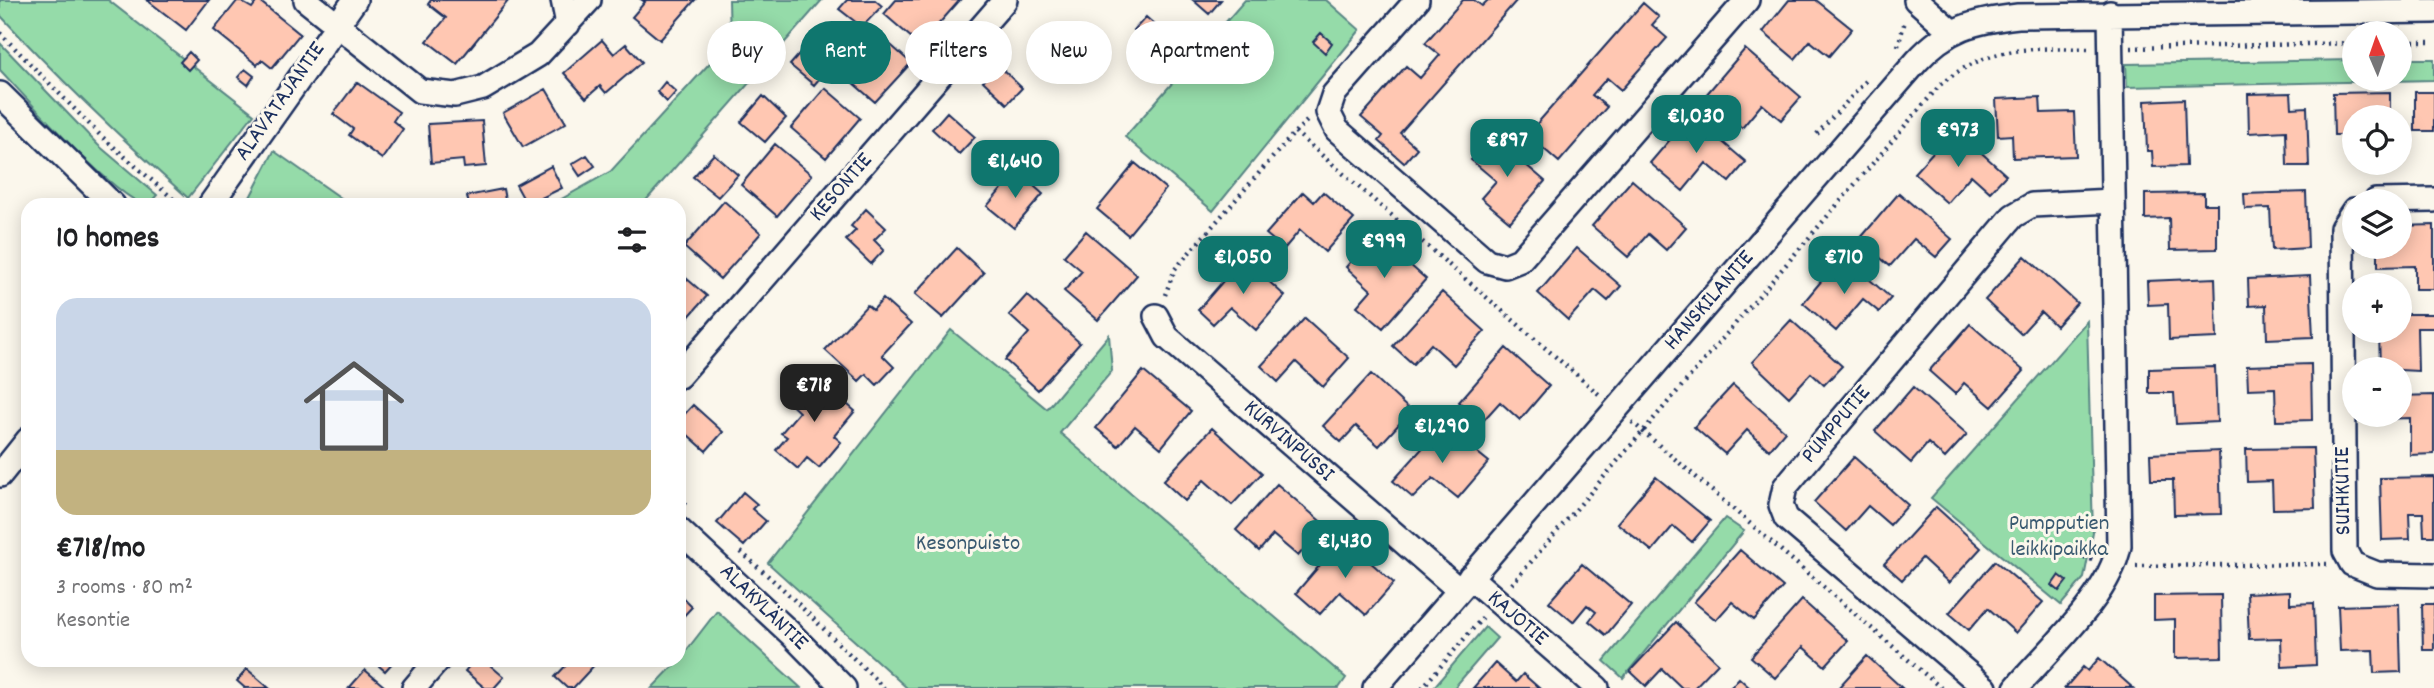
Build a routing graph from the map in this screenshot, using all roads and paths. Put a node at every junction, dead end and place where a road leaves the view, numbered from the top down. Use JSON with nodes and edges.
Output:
{"nodes":[{"id":1,"x":306,"y":0,"type":"edge"},
{"id":2,"x":355,"y":0,"type":"edge"},
{"id":3,"x":563,"y":0,"type":"edge"},
{"id":4,"x":589,"y":0,"type":"edge"},
{"id":5,"x":1005,"y":0,"type":"edge"},
{"id":6,"x":1417,"y":0,"type":"edge"},
{"id":7,"x":1747,"y":0,"type":"edge"},
{"id":8,"x":1916,"y":0,"type":"edge"},
{"id":9,"x":2434,"y":11,"type":"edge"},
{"id":10,"x":2110,"y":13,"type":"junction"},
{"id":11,"x":1905,"y":20,"type":"dead end"},
{"id":12,"x":336,"y":23,"type":"junction"},
{"id":13,"x":568,"y":24,"type":"junction"},
{"id":14,"x":1951,"y":31,"type":"junction"},
{"id":15,"x":0,"y":33,"type":"edge"},
{"id":16,"x":2019,"y":42,"type":"dead end"},
{"id":17,"x":2412,"y":42,"type":"edge"},
{"id":18,"x":2434,"y":42,"type":"edge"},
{"id":19,"x":2342,"y":43,"type":"edge"},
{"id":20,"x":2124,"y":48,"type":"dead end"},
{"id":21,"x":2098,"y":50,"type":"dead end"},
{"id":22,"x":2020,"y":51,"type":"junction"},
{"id":23,"x":1890,"y":55,"type":"dead end"},
{"id":24,"x":1872,"y":74,"type":"dead end"},
{"id":25,"x":0,"y":94,"type":"edge"},
{"id":26,"x":1817,"y":134,"type":"dead end"},
{"id":27,"x":106,"y":198,"type":"edge"},
{"id":28,"x":172,"y":198,"type":"edge"},
{"id":29,"x":215,"y":198,"type":"edge"},
{"id":30,"x":2412,"y":200,"type":"edge"},
{"id":31,"x":2434,"y":200,"type":"edge"},
{"id":32,"x":2112,"y":201,"type":"junction"},
{"id":33,"x":2342,"y":259,"type":"edge"},
{"id":34,"x":1156,"y":316,"type":"joint"},
{"id":35,"x":686,"y":368,"type":"edge"},
{"id":36,"x":1604,"y":398,"type":"dead end"},
{"id":37,"x":1626,"y":417,"type":"dead end"},
{"id":38,"x":1644,"y":431,"type":"junction"},
{"id":39,"x":21,"y":449,"type":"edge"},
{"id":40,"x":0,"y":475,"type":"edge"},
{"id":41,"x":686,"y":536,"type":"edge"},
{"id":42,"x":2352,"y":564,"type":"junction"},
{"id":43,"x":2115,"y":566,"type":"junction"},
{"id":44,"x":2434,"y":575,"type":"edge"},
{"id":45,"x":1465,"y":583,"type":"junction"},
{"id":46,"x":1497,"y":601,"type":"junction"},
{"id":47,"x":432,"y":667,"type":"edge"},
{"id":48,"x":414,"y":688,"type":"edge"},
{"id":49,"x":844,"y":688,"type":"edge"},
{"id":50,"x":1376,"y":688,"type":"edge"},
{"id":51,"x":1422,"y":688,"type":"edge"},
{"id":52,"x":1597,"y":688,"type":"edge"},
{"id":53,"x":1941,"y":688,"type":"edge"},
{"id":54,"x":1985,"y":688,"type":"edge"},
{"id":55,"x":2016,"y":688,"type":"edge"}],
"edges":[{"from":1,"to":12,"type":"street"},
{"from":2,"to":12,"type":"street","name":"ALAVATAJANTIE"},
{"from":3,"to":13,"type":"street"},
{"from":4,"to":13,"type":"street"},
{"from":5,"to":35,"type":"street","name":"KESONTIE"},
{"from":6,"to":7,"type":"street"},
{"from":8,"to":14,"type":"street"},
{"from":9,"to":10,"type":"street","name":"HANSKILANTIE"},
{"from":10,"to":14,"type":"street","name":"HANSKILANTIE"},
{"from":10,"to":32,"type":"street"},
{"from":11,"to":23,"type":"path"},
{"from":12,"to":13,"type":"street"},
{"from":12,"to":29,"type":"street","name":"ALAVATAJANTIE"},
{"from":14,"to":45,"type":"street","name":"HANSKILANTIE"},
{"from":15,"to":28,"type":"path"},
{"from":16,"to":22,"type":"path"},
{"from":17,"to":18,"type":"path"},
{"from":19,"to":20,"type":"path"},
{"from":21,"to":22,"type":"path"},
{"from":22,"to":38,"type":"path"},
{"from":24,"to":26,"type":"path"},
{"from":25,"to":27,"type":"street"},
{"from":30,"to":31,"type":"street"},
{"from":32,"to":43,"type":"street"},
{"from":32,"to":54,"type":"street","name":"PUMPPUTIE"},
{"from":33,"to":42,"type":"street","name":"SUIHKUTIE"},
{"from":34,"to":36,"type":"path"},
{"from":34,"to":45,"type":"street","name":"KURVINPUSSI"},
{"from":37,"to":38,"type":"path"},
{"from":38,"to":46,"type":"path"},
{"from":38,"to":53,"type":"path"},
{"from":39,"to":40,"type":"street"},
{"from":41,"to":49,"type":"street","name":"ALAKYLÄNTIE"},
{"from":42,"to":43,"type":"path"},
{"from":42,"to":44,"type":"street","name":"SUIHKUTIE"},
{"from":43,"to":55,"type":"street"},
{"from":45,"to":46,"type":"street","name":"KAJOTIE"},
{"from":45,"to":50,"type":"street","name":"HANSKILANTIE"},
{"from":46,"to":51,"type":"path"},
{"from":46,"to":52,"type":"street","name":"KAJOTIE"},
{"from":47,"to":48,"type":"street"}]}
